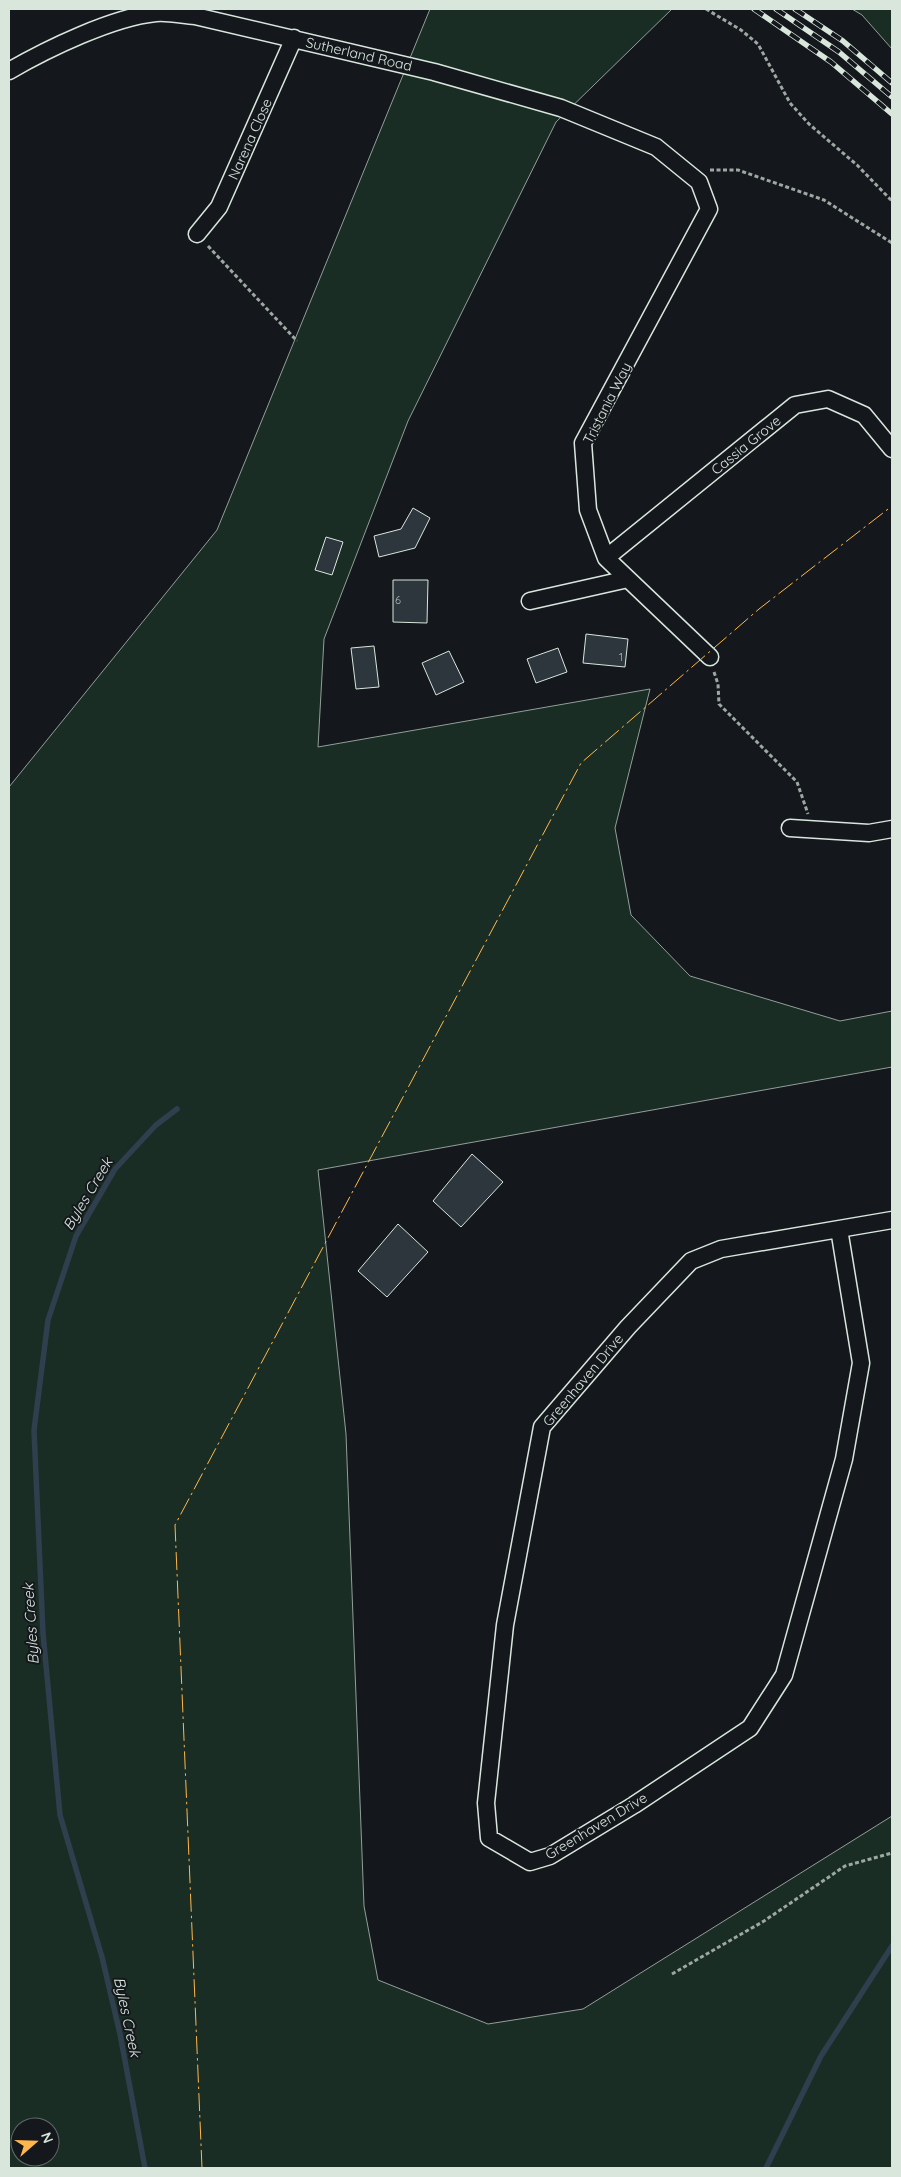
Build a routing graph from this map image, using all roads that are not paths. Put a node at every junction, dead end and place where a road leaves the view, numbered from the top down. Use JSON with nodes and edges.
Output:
{"nodes":[{"id":1,"x":294,"y":38,"type":"junction"},
{"id":2,"x":9,"y":71,"type":"edge"},
{"id":3,"x":699,"y":182,"type":"joint"},
{"id":4,"x":198,"y":234,"type":"road end"},
{"id":5,"x":892,"y":449,"type":"edge"},
{"id":6,"x":606,"y":558,"type":"junction"},
{"id":7,"x":628,"y":579,"type":"junction"},
{"id":8,"x":530,"y":601,"type":"dead end"},
{"id":9,"x":710,"y":657,"type":"road end"},
{"id":10,"x":790,"y":828,"type":"dead end"},
{"id":11,"x":892,"y":829,"type":"edge"},
{"id":12,"x":892,"y":1220,"type":"edge"},
{"id":13,"x":839,"y":1229,"type":"junction"}],
"edges":[{"from":1,"to":2,"type":"street","name":"Sutherland Road"},
{"from":1,"to":3,"type":"street","name":"Sutherland Road"},
{"from":1,"to":4,"type":"street","name":"Narena Close"},
{"from":3,"to":6,"type":"street","name":"Tristania Way"},
{"from":5,"to":6,"type":"street","name":"Cassia Grove"},
{"from":6,"to":7,"type":"street","name":"Tristania Way"},
{"from":7,"to":8,"type":"street"},
{"from":7,"to":9,"type":"street","name":"Tristania Way"},
{"from":10,"to":11,"type":"street"},
{"from":12,"to":13,"type":"street","name":"Greenhaven Drive"},
{"from":13,"to":13,"type":"street","name":"Greenhaven Drive"}]}
